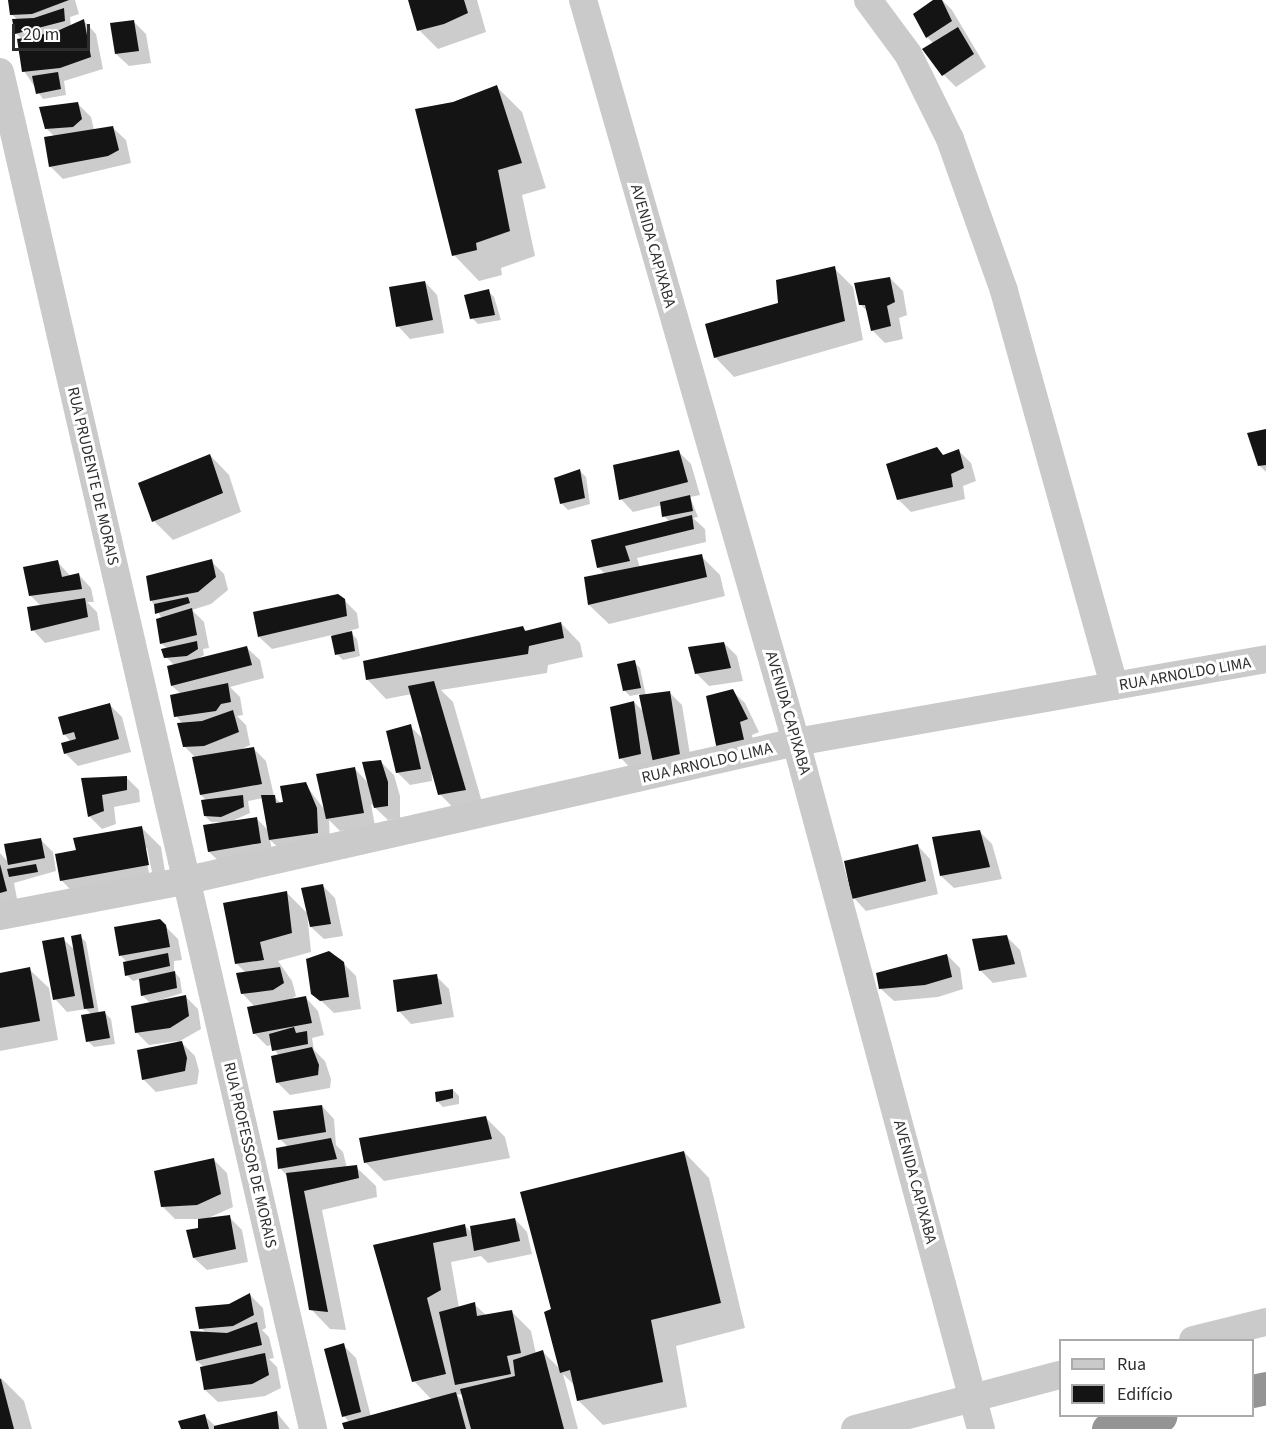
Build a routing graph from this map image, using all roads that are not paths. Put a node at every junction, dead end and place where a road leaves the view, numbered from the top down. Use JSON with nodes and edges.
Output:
{"nodes":[{"id":1,"x":583,"y":0,"type":"edge"},
{"id":2,"x":868,"y":0,"type":"edge"},
{"id":3,"x":1,"y":77,"type":"edge"},
{"id":4,"x":5,"y":115,"type":"edge"},
{"id":5,"x":1266,"y":660,"type":"edge"},
{"id":6,"x":1114,"y":686,"type":"junction"},
{"id":7,"x":796,"y":742,"type":"junction"},
{"id":8,"x":188,"y":880,"type":"junction"},
{"id":9,"x":0,"y":916,"type":"edge"},
{"id":10,"x":1266,"y":1322,"type":"edge"},
{"id":11,"x":1201,"y":1339,"type":"edge"},
{"id":12,"x":1059,"y":1375,"type":"edge"},
{"id":13,"x":973,"y":1397,"type":"junction"},
{"id":14,"x":1156,"y":1417,"type":"edge"},
{"id":15,"x":313,"y":1429,"type":"edge"},
{"id":16,"x":855,"y":1429,"type":"edge"},
{"id":17,"x":981,"y":1429,"type":"edge"},
{"id":18,"x":1108,"y":1429,"type":"edge"}],
"edges":[{"from":1,"to":7,"type":"street","name":"AVENIDA CAPIXABA"},
{"from":2,"to":6,"type":"street"},
{"from":3,"to":4,"type":"street","name":"RUA PRUDENTE DE MORAIS"},
{"from":4,"to":8,"type":"street","name":"RUA PRUDENTE DE MORAIS"},
{"from":5,"to":6,"type":"street","name":"RUA ARNOLDO LIMA"},
{"from":6,"to":7,"type":"street","name":"RUA ARNOLDO LIMA"},
{"from":7,"to":8,"type":"street","name":"RUA ARNOLDO LIMA"},
{"from":7,"to":13,"type":"street","name":"AVENIDA CAPIXABA"},
{"from":8,"to":9,"type":"street","name":"RUA ARNOLDO LIMA"},
{"from":8,"to":15,"type":"street","name":"RUA PROFESSOR DE MORAIS"},
{"from":10,"to":11,"type":"street"},
{"from":12,"to":13,"type":"street"},
{"from":13,"to":16,"type":"street"},
{"from":13,"to":17,"type":"street","name":"AVENIDA CAPIXABA"},
{"from":14,"to":18,"type":"highway"}]}
